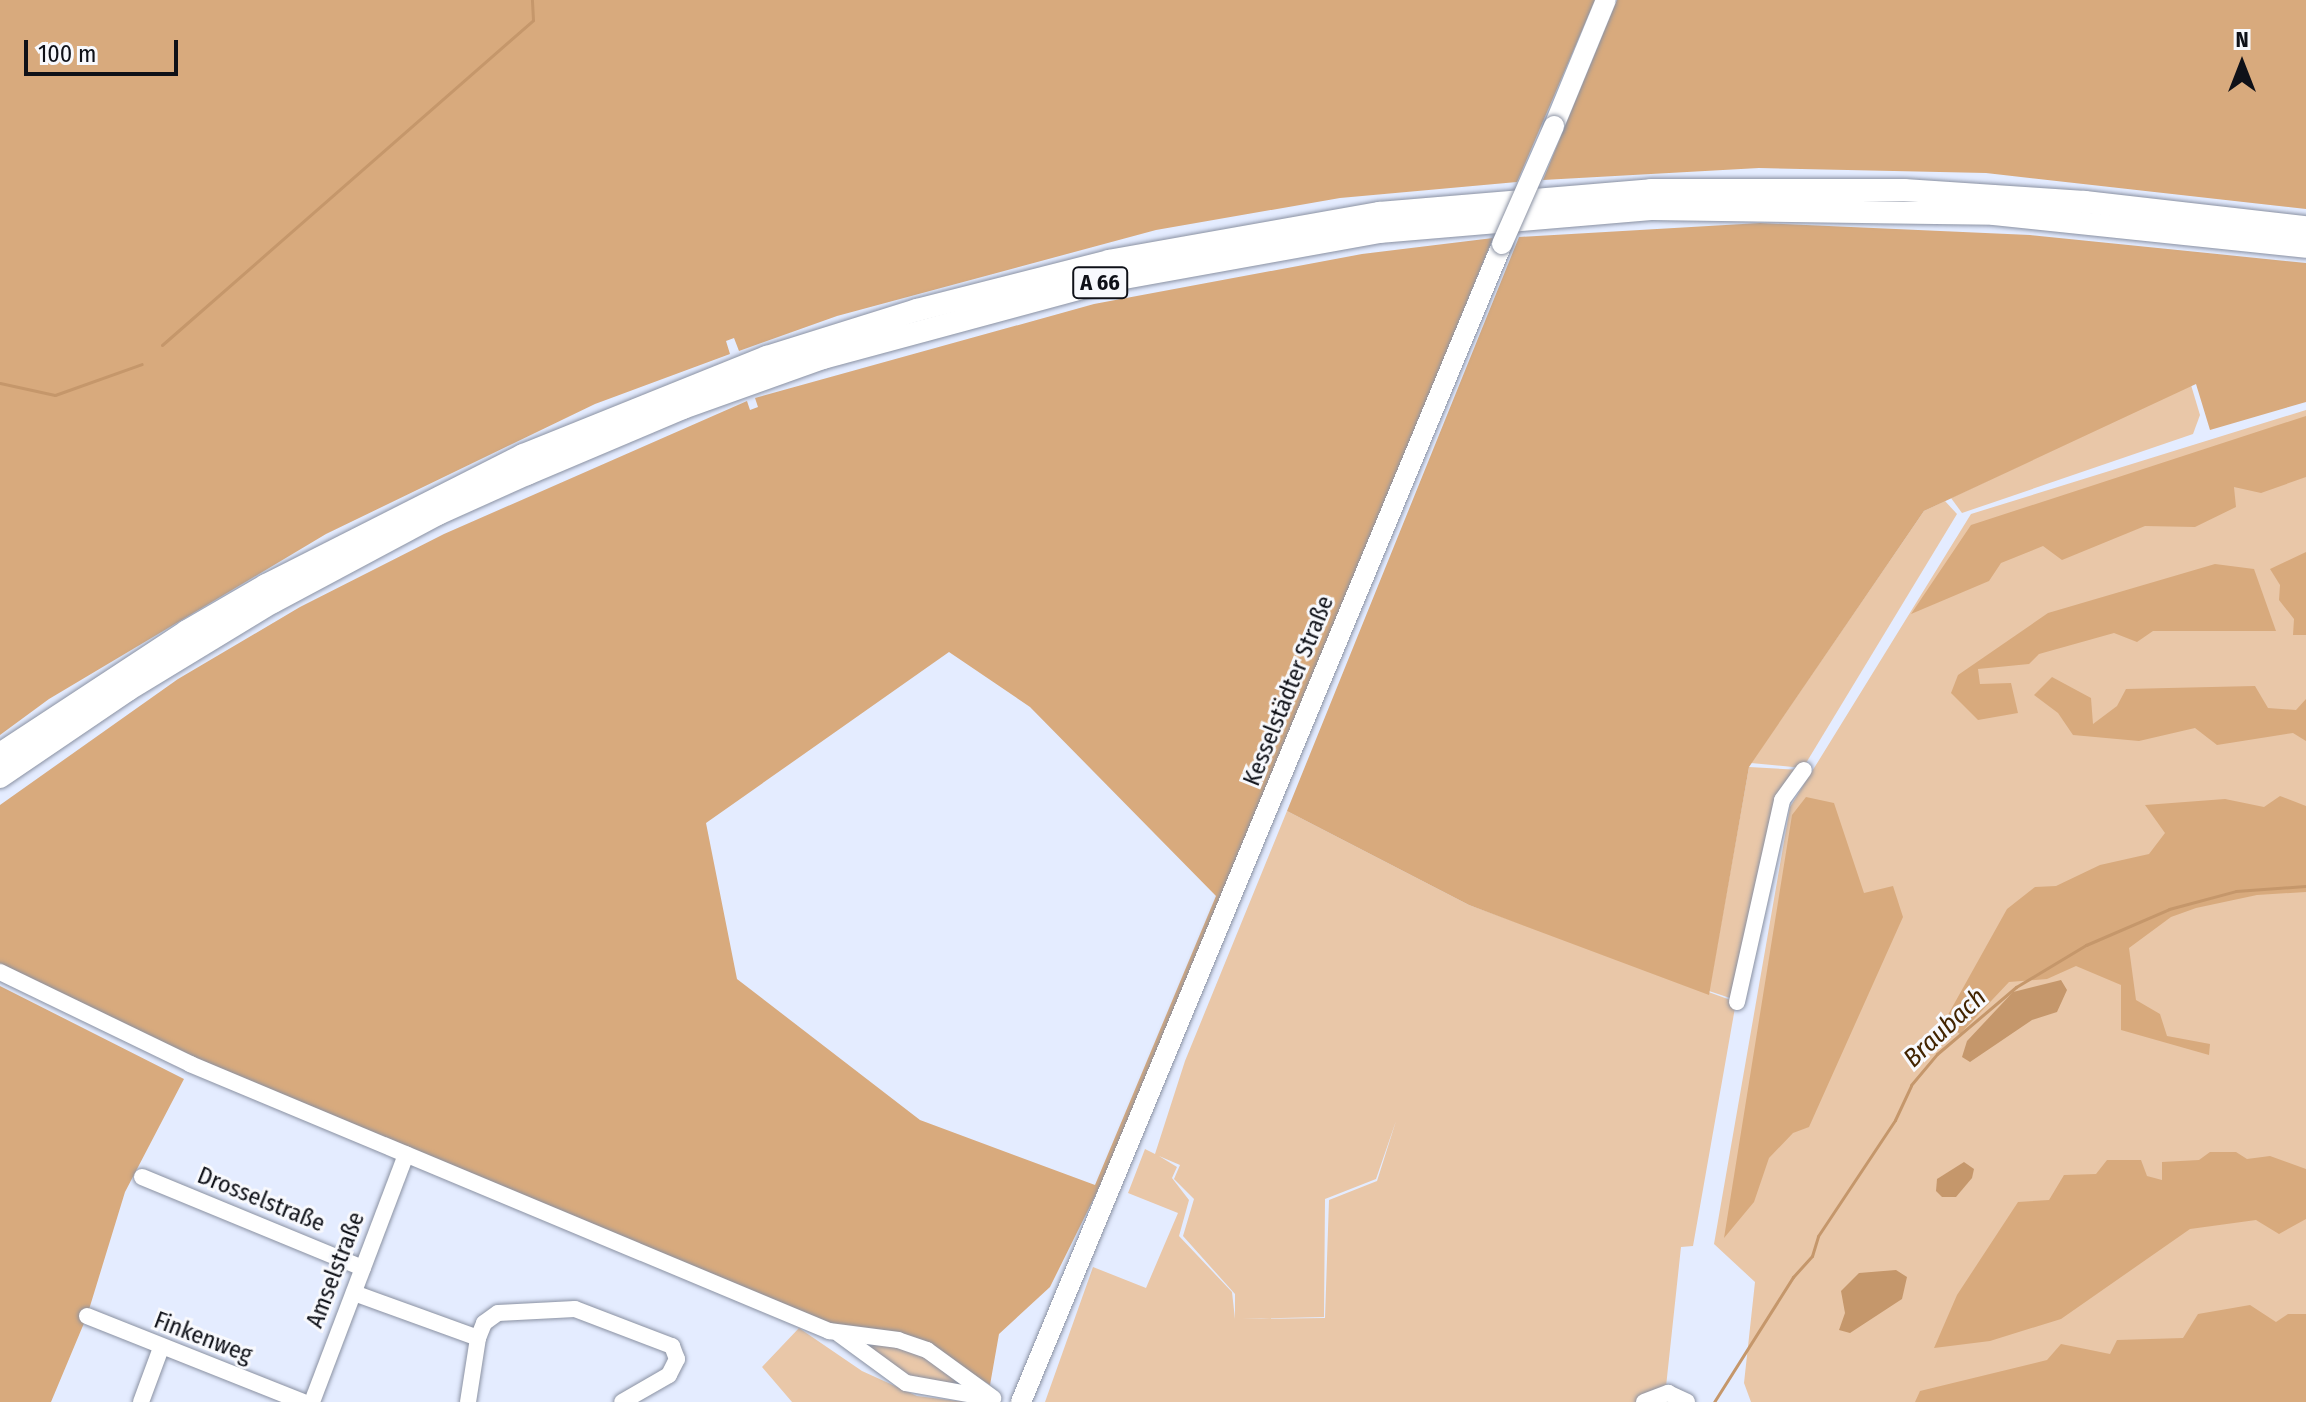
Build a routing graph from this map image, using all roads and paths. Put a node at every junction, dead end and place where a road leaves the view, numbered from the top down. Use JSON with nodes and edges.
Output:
{"nodes":[{"id":1,"x":1606,"y":0,"type":"edge"},
{"id":2,"x":2306,"y":227,"type":"edge"},
{"id":3,"x":2306,"y":247,"type":"edge"},
{"id":4,"x":0,"y":754,"type":"edge"},
{"id":5,"x":1804,"y":770,"type":"dead end"},
{"id":6,"x":0,"y":777,"type":"edge"},
{"id":7,"x":0,"y":972,"type":"edge"},
{"id":8,"x":1737,"y":1002,"type":"dead end"},
{"id":9,"x":406,"y":1154,"type":"junction"},
{"id":10,"x":142,"y":1177,"type":"dead end"},
{"id":11,"x":363,"y":1268,"type":"junction"},
{"id":12,"x":354,"y":1293,"type":"junction"},
{"id":13,"x":87,"y":1316,"type":"dead end"},
{"id":14,"x":838,"y":1334,"type":"junction"},
{"id":15,"x":478,"y":1338,"type":"junction"},
{"id":16,"x":161,"y":1348,"type":"junction"},
{"id":17,"x":998,"y":1400,"type":"edge"},
{"id":18,"x":141,"y":1402,"type":"edge"},
{"id":19,"x":303,"y":1402,"type":"edge"},
{"id":20,"x":312,"y":1402,"type":"edge"},
{"id":21,"x":468,"y":1402,"type":"edge"},
{"id":22,"x":622,"y":1402,"type":"edge"},
{"id":23,"x":1021,"y":1402,"type":"edge"},
{"id":24,"x":1644,"y":1402,"type":"edge"},
{"id":25,"x":1687,"y":1402,"type":"edge"}],
"edges":[{"from":1,"to":23,"type":"main road","name":"Kesselstädter Straße","bridge":true},
{"from":2,"to":4,"type":"highway","number":"A 66"},
{"from":3,"to":6,"type":"highway","number":"A 66"},
{"from":5,"to":8,"type":"street"},
{"from":7,"to":9,"type":"street"},
{"from":9,"to":11,"type":"street","name":"Amselstraße"},
{"from":9,"to":14,"type":"street"},
{"from":10,"to":11,"type":"street","name":"Drosselstraße"},
{"from":11,"to":12,"type":"street","name":"Amselstraße"},
{"from":12,"to":15,"type":"street"},
{"from":12,"to":20,"type":"street","name":"Amselstraße"},
{"from":13,"to":16,"type":"street","name":"Finkenweg"},
{"from":14,"to":17,"type":"street"},
{"from":14,"to":17,"type":"street"},
{"from":15,"to":21,"type":"street"},
{"from":15,"to":22,"type":"street"},
{"from":16,"to":18,"type":"street"},
{"from":16,"to":19,"type":"street","name":"Finkenweg"},
{"from":24,"to":25,"type":"street"}]}
